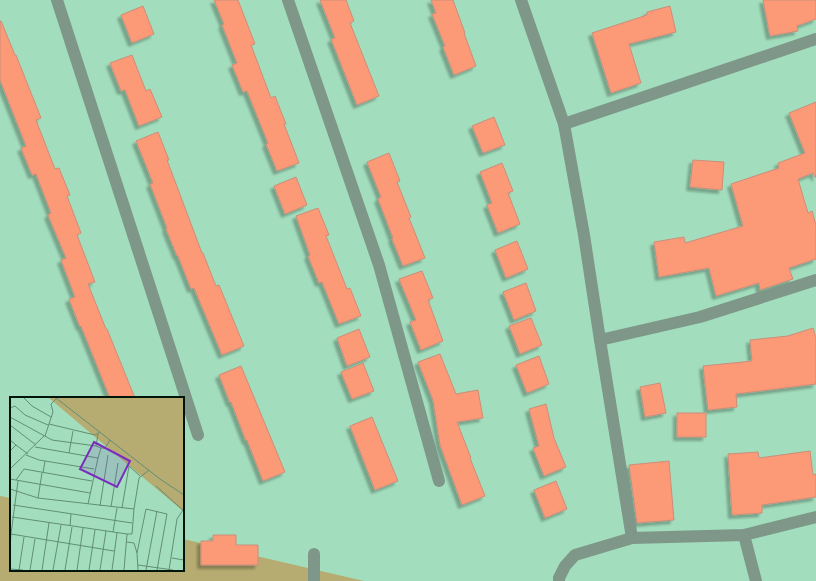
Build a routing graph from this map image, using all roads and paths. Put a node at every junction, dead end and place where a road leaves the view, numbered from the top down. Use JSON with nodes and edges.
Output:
{"nodes":[{"id":1,"x":57,"y":0,"type":"edge"},
{"id":2,"x":288,"y":0,"type":"edge"},
{"id":3,"x":521,"y":0,"type":"edge"},
{"id":4,"x":816,"y":39,"type":"edge"},
{"id":5,"x":564,"y":124,"type":"junction"},
{"id":6,"x":816,"y":280,"type":"edge"},
{"id":7,"x":600,"y":340,"type":"junction"},
{"id":8,"x":198,"y":435,"type":"dead end"},
{"id":9,"x":438,"y":482,"type":"dead end"},
{"id":10,"x":816,"y":517,"type":"edge"},
{"id":11,"x":744,"y":536,"type":"junction"},
{"id":12,"x":632,"y":538,"type":"junction"},
{"id":13,"x":314,"y":554,"type":"dead end"},
{"id":14,"x":314,"y":581,"type":"edge"},
{"id":15,"x":559,"y":581,"type":"edge"},
{"id":16,"x":756,"y":581,"type":"edge"}],
"edges":[{"from":1,"to":8,"type":"street"},
{"from":2,"to":9,"type":"street"},
{"from":3,"to":5,"type":"street"},
{"from":4,"to":5,"type":"street"},
{"from":5,"to":7,"type":"street"},
{"from":6,"to":7,"type":"street"},
{"from":7,"to":12,"type":"street"},
{"from":10,"to":11,"type":"street"},
{"from":11,"to":12,"type":"street"},
{"from":11,"to":16,"type":"street"},
{"from":12,"to":15,"type":"street"},
{"from":13,"to":14,"type":"street"}]}
